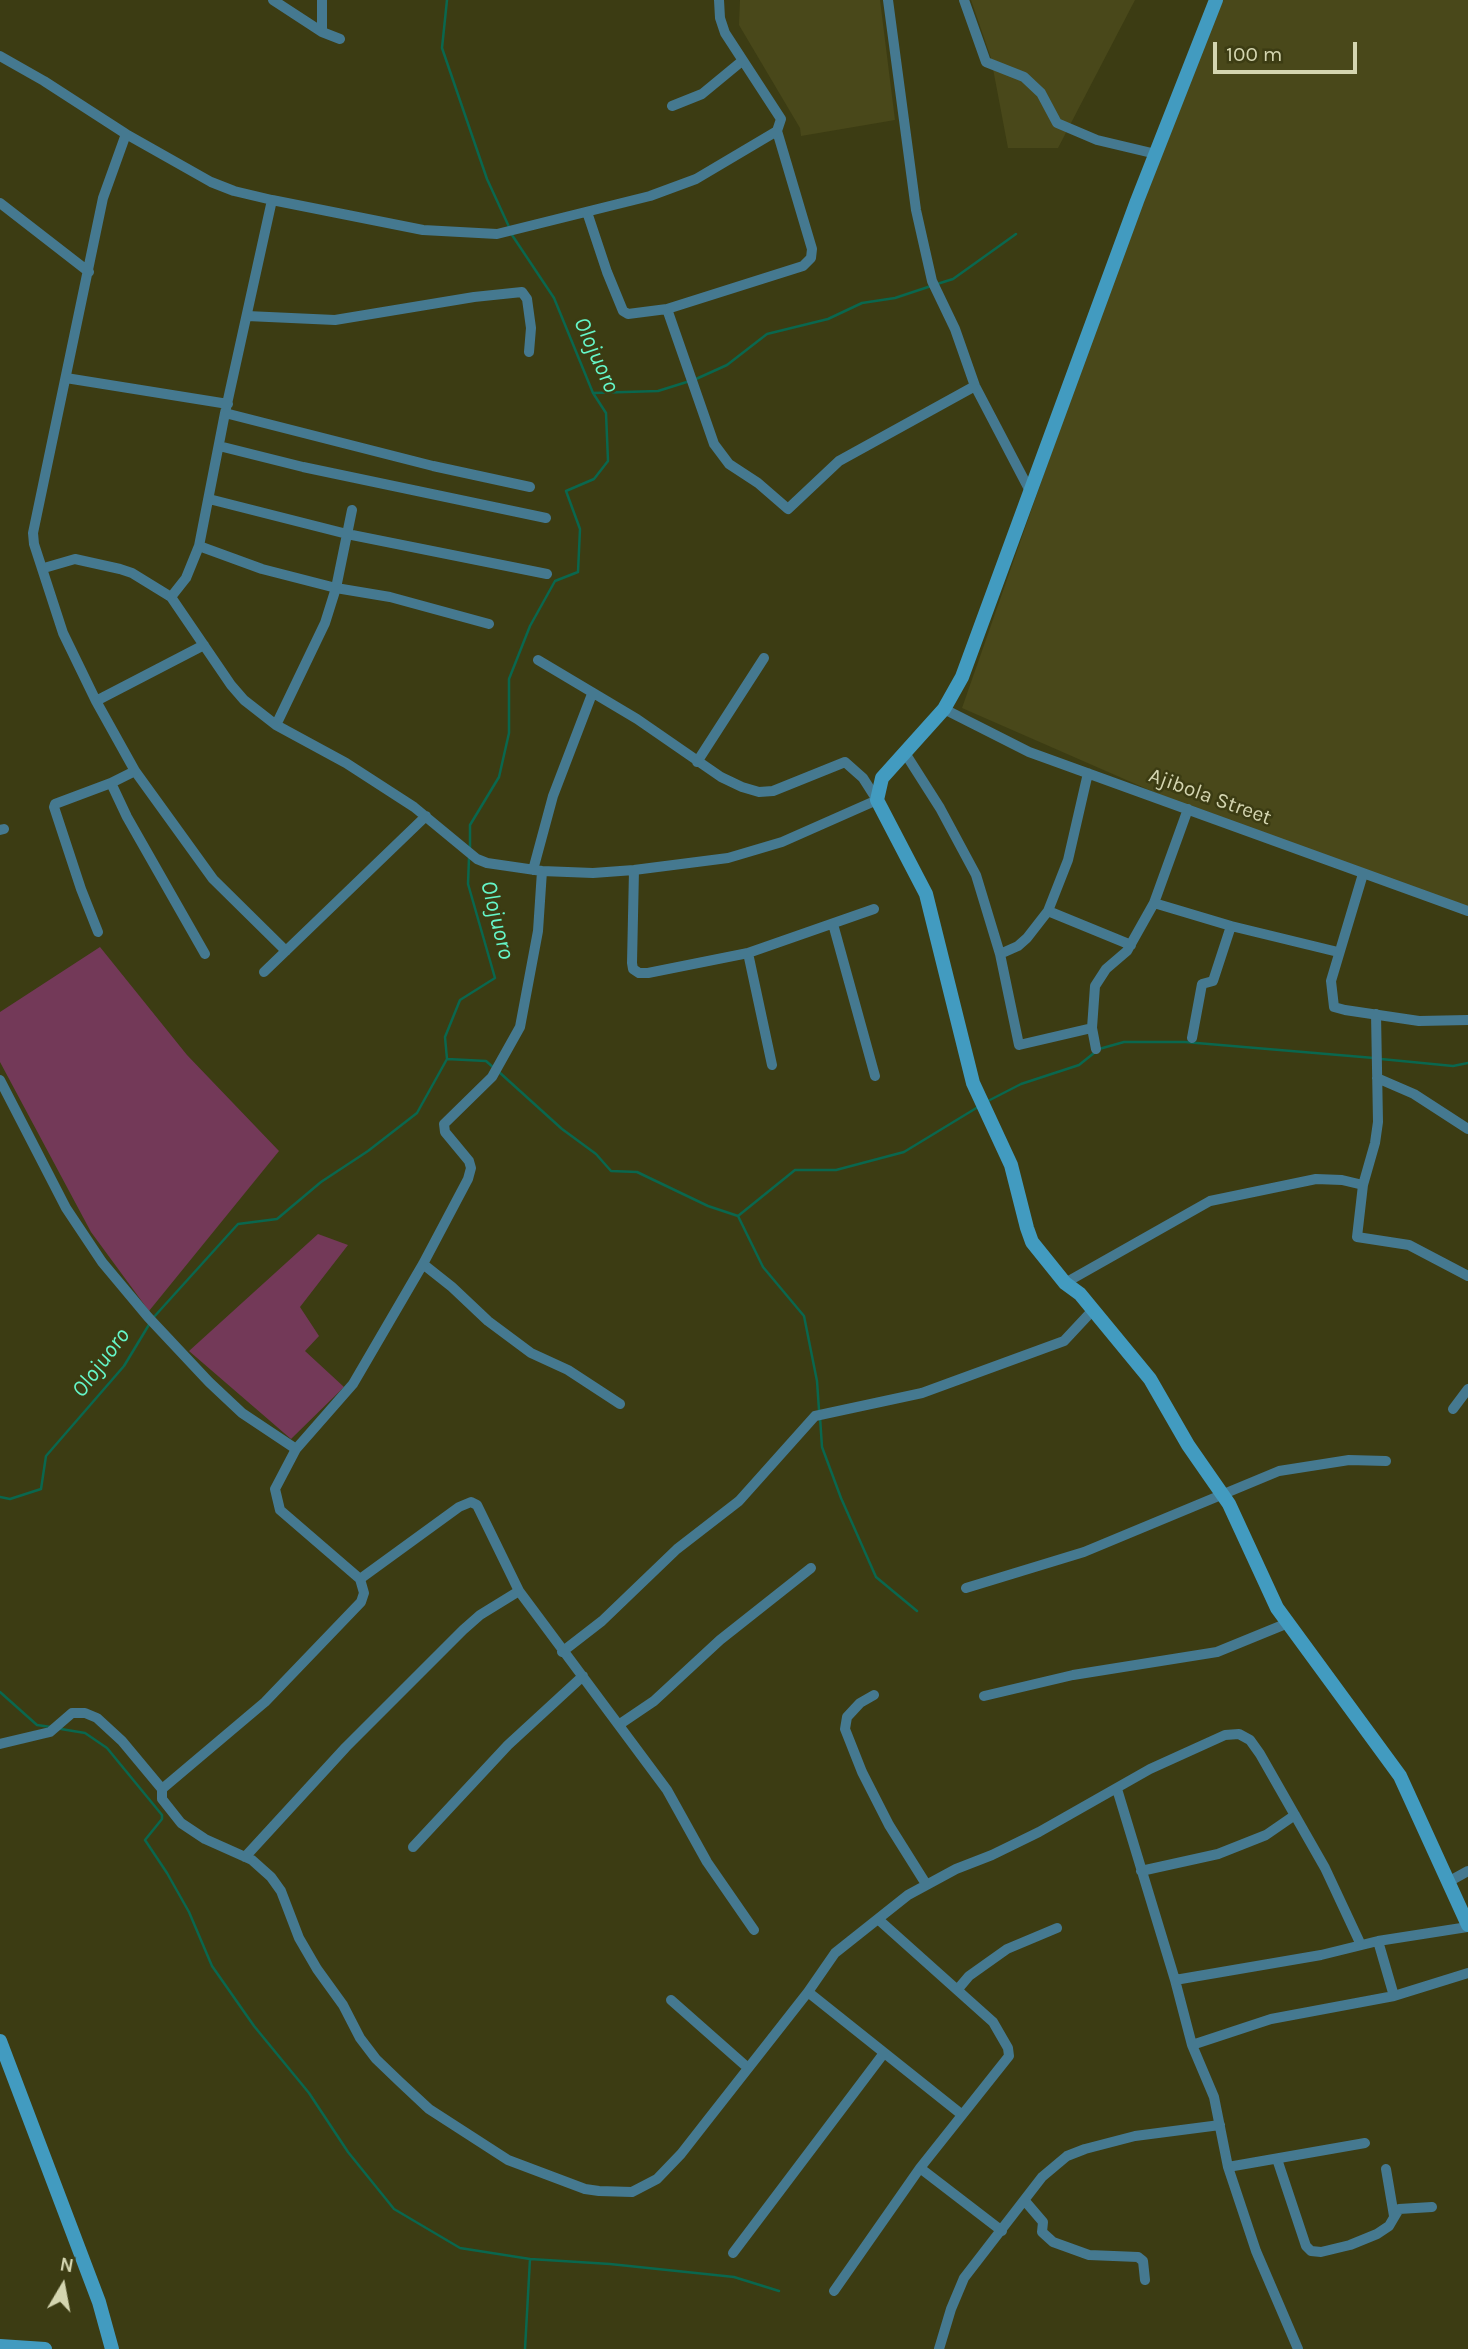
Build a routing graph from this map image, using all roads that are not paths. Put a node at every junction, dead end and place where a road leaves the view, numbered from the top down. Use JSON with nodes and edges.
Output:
{"nodes":[{"id":1,"x":274,"y":0,"type":"edge"},
{"id":2,"x":322,"y":0,"type":"edge"},
{"id":3,"x":719,"y":0,"type":"edge"},
{"id":4,"x":887,"y":0,"type":"edge"},
{"id":5,"x":964,"y":0,"type":"edge"},
{"id":6,"x":1216,"y":0,"type":"edge"},
{"id":7,"x":322,"y":32,"type":"junction"},
{"id":8,"x":340,"y":39,"type":"dead end"},
{"id":9,"x":0,"y":56,"type":"edge"},
{"id":10,"x":741,"y":61,"type":"junction"},
{"id":11,"x":672,"y":106,"type":"dead end"},
{"id":12,"x":777,"y":131,"type":"junction"},
{"id":13,"x":126,"y":134,"type":"junction"},
{"id":14,"x":1156,"y":154,"type":"junction"},
{"id":15,"x":272,"y":201,"type":"junction"},
{"id":16,"x":0,"y":204,"type":"edge"},
{"id":17,"x":587,"y":212,"type":"junction"},
{"id":18,"x":89,"y":272,"type":"junction"},
{"id":19,"x":667,"y":309,"type":"junction"},
{"id":20,"x":247,"y":316,"type":"junction"},
{"id":21,"x":529,"y":352,"type":"dead end"},
{"id":22,"x":66,"y":379,"type":"junction"},
{"id":23,"x":975,"y":386,"type":"junction"},
{"id":24,"x":227,"y":408,"type":"junction"},
{"id":25,"x":219,"y":446,"type":"junction"},
{"id":26,"x":530,"y":486,"type":"dead end"},
{"id":27,"x":1031,"y":493,"type":"junction"},
{"id":28,"x":209,"y":499,"type":"junction"},
{"id":29,"x":352,"y":510,"type":"dead end"},
{"id":30,"x":546,"y":518,"type":"dead end"},
{"id":31,"x":347,"y":534,"type":"junction"},
{"id":32,"x":199,"y":546,"type":"junction"},
{"id":33,"x":44,"y":568,"type":"junction"},
{"id":34,"x":547,"y":575,"type":"dead end"},
{"id":35,"x":336,"y":588,"type":"junction"},
{"id":36,"x":171,"y":597,"type":"junction"},
{"id":37,"x":489,"y":624,"type":"dead end"},
{"id":38,"x":204,"y":645,"type":"junction"},
{"id":39,"x":764,"y":658,"type":"dead end"},
{"id":40,"x":538,"y":660,"type":"dead end"},
{"id":41,"x":592,"y":694,"type":"junction"},
{"id":42,"x":96,"y":701,"type":"junction"},
{"id":43,"x":944,"y":709,"type":"junction"},
{"id":44,"x":276,"y":725,"type":"junction"},
{"id":45,"x":905,"y":752,"type":"junction"},
{"id":46,"x":697,"y":762,"type":"junction"},
{"id":47,"x":135,"y":771,"type":"junction"},
{"id":48,"x":1088,"y":773,"type":"junction"},
{"id":49,"x":111,"y":783,"type":"junction"},
{"id":50,"x":877,"y":800,"type":"junction"},
{"id":51,"x":1188,"y":809,"type":"junction"},
{"id":52,"x":426,"y":816,"type":"junction"},
{"id":53,"x":634,"y":870,"type":"junction"},
{"id":54,"x":538,"y":871,"type":"junction"},
{"id":55,"x":1363,"y":874,"type":"junction"},
{"id":56,"x":1154,"y":903,"type":"junction"},
{"id":57,"x":874,"y":909,"type":"dead end"},
{"id":58,"x":1048,"y":911,"type":"junction"},
{"id":59,"x":1468,"y":911,"type":"edge"},
{"id":60,"x":833,"y":924,"type":"junction"},
{"id":61,"x":1231,"y":926,"type":"junction"},
{"id":62,"x":98,"y":932,"type":"dead end"},
{"id":63,"x":1131,"y":945,"type":"junction"},
{"id":64,"x":286,"y":951,"type":"junction"},
{"id":65,"x":1338,"y":952,"type":"junction"},
{"id":66,"x":748,"y":953,"type":"junction"},
{"id":67,"x":205,"y":954,"type":"dead end"},
{"id":68,"x":1000,"y":954,"type":"junction"},
{"id":69,"x":264,"y":972,"type":"dead end"},
{"id":70,"x":1376,"y":1014,"type":"junction"},
{"id":71,"x":1468,"y":1020,"type":"edge"},
{"id":72,"x":1092,"y":1028,"type":"junction"},
{"id":73,"x":1192,"y":1038,"type":"dead end"},
{"id":74,"x":1096,"y":1049,"type":"dead end"},
{"id":75,"x":772,"y":1065,"type":"dead end"},
{"id":76,"x":875,"y":1076,"type":"dead end"},
{"id":77,"x":1377,"y":1078,"type":"junction"},
{"id":78,"x":0,"y":1080,"type":"edge"},
{"id":79,"x":1468,"y":1129,"type":"edge"},
{"id":80,"x":1363,"y":1185,"type":"junction"},
{"id":81,"x":424,"y":1264,"type":"junction"},
{"id":82,"x":1468,"y":1276,"type":"edge"},
{"id":83,"x":1065,"y":1283,"type":"junction"},
{"id":84,"x":1092,"y":1311,"type":"junction"},
{"id":85,"x":1468,"y":1389,"type":"edge"},
{"id":86,"x":620,"y":1404,"type":"dead end"},
{"id":87,"x":1453,"y":1409,"type":"dead end"},
{"id":88,"x":296,"y":1449,"type":"junction"},
{"id":89,"x":1386,"y":1461,"type":"dead end"},
{"id":90,"x":1223,"y":1494,"type":"junction"},
{"id":91,"x":811,"y":1568,"type":"dead end"},
{"id":92,"x":360,"y":1579,"type":"junction"},
{"id":93,"x":966,"y":1588,"type":"dead end"},
{"id":94,"x":519,"y":1591,"type":"junction"},
{"id":95,"x":1288,"y":1623,"type":"junction"},
{"id":96,"x":562,"y":1652,"type":"junction"},
{"id":97,"x":583,"y":1676,"type":"junction"},
{"id":98,"x":874,"y":1695,"type":"dead end"},
{"id":99,"x":984,"y":1696,"type":"dead end"},
{"id":100,"x":620,"y":1724,"type":"junction"},
{"id":101,"x":0,"y":1744,"type":"edge"},
{"id":102,"x":162,"y":1789,"type":"junction"},
{"id":103,"x":1117,"y":1789,"type":"junction"},
{"id":104,"x":1295,"y":1815,"type":"junction"},
{"id":105,"x":413,"y":1847,"type":"dead end"},
{"id":106,"x":245,"y":1857,"type":"junction"},
{"id":107,"x":1141,"y":1871,"type":"junction"},
{"id":108,"x":1468,"y":1871,"type":"edge"},
{"id":109,"x":1448,"y":1882,"type":"junction"},
{"id":110,"x":926,"y":1884,"type":"junction"},
{"id":111,"x":879,"y":1920,"type":"junction"},
{"id":112,"x":1468,"y":1926,"type":"edge"},
{"id":113,"x":1057,"y":1928,"type":"dead end"},
{"id":114,"x":754,"y":1930,"type":"dead end"},
{"id":115,"x":1378,"y":1941,"type":"junction"},
{"id":116,"x":1361,"y":1945,"type":"junction"},
{"id":117,"x":1468,"y":1973,"type":"edge"},
{"id":118,"x":1175,"y":1980,"type":"junction"},
{"id":119,"x":958,"y":1989,"type":"junction"},
{"id":120,"x":808,"y":1992,"type":"junction"},
{"id":121,"x":1394,"y":1996,"type":"junction"},
{"id":122,"x":671,"y":2000,"type":"dead end"},
{"id":123,"x":0,"y":2041,"type":"edge"},
{"id":124,"x":1192,"y":2045,"type":"junction"},
{"id":125,"x":884,"y":2053,"type":"junction"},
{"id":126,"x":748,"y":2068,"type":"junction"},
{"id":127,"x":961,"y":2114,"type":"junction"},
{"id":128,"x":1220,"y":2125,"type":"junction"},
{"id":129,"x":1365,"y":2143,"type":"dead end"},
{"id":130,"x":1277,"y":2159,"type":"junction"},
{"id":131,"x":1228,"y":2167,"type":"junction"},
{"id":132,"x":920,"y":2168,"type":"junction"},
{"id":133,"x":1387,"y":2169,"type":"dead end"},
{"id":134,"x":1025,"y":2201,"type":"junction"},
{"id":135,"x":1432,"y":2207,"type":"dead end"},
{"id":136,"x":1394,"y":2216,"type":"junction"},
{"id":137,"x":1002,"y":2231,"type":"junction"},
{"id":138,"x":733,"y":2253,"type":"dead end"},
{"id":139,"x":1145,"y":2280,"type":"dead end"},
{"id":140,"x":835,"y":2291,"type":"dead end"},
{"id":141,"x":0,"y":2346,"type":"edge"},
{"id":142,"x":45,"y":2349,"type":"edge"},
{"id":143,"x":112,"y":2349,"type":"edge"},
{"id":144,"x":939,"y":2349,"type":"edge"},
{"id":145,"x":1298,"y":2349,"type":"edge"}],
"edges":[{"from":1,"to":7,"type":"street"},
{"from":2,"to":7,"type":"street"},
{"from":3,"to":10,"type":"street"},
{"from":4,"to":23,"type":"street"},
{"from":5,"to":14,"type":"street"},
{"from":6,"to":14,"type":"street"},
{"from":7,"to":8,"type":"street"},
{"from":9,"to":13,"type":"street"},
{"from":10,"to":11,"type":"street"},
{"from":10,"to":12,"type":"street"},
{"from":12,"to":17,"type":"street"},
{"from":12,"to":19,"type":"street"},
{"from":13,"to":15,"type":"street"},
{"from":13,"to":18,"type":"street"},
{"from":14,"to":27,"type":"street"},
{"from":15,"to":17,"type":"street"},
{"from":15,"to":20,"type":"street"},
{"from":16,"to":18,"type":"street"},
{"from":17,"to":19,"type":"street"},
{"from":18,"to":22,"type":"street"},
{"from":19,"to":23,"type":"street"},
{"from":20,"to":21,"type":"street"},
{"from":20,"to":24,"type":"street"},
{"from":22,"to":24,"type":"street"},
{"from":22,"to":33,"type":"street"},
{"from":23,"to":27,"type":"street"},
{"from":24,"to":25,"type":"street"},
{"from":24,"to":26,"type":"street"},
{"from":25,"to":28,"type":"street"},
{"from":25,"to":30,"type":"street"},
{"from":27,"to":43,"type":"street"},
{"from":28,"to":31,"type":"street"},
{"from":28,"to":32,"type":"street"},
{"from":29,"to":31,"type":"street"},
{"from":31,"to":34,"type":"street"},
{"from":31,"to":35,"type":"street"},
{"from":32,"to":35,"type":"street"},
{"from":32,"to":36,"type":"street"},
{"from":33,"to":36,"type":"street"},
{"from":33,"to":42,"type":"street"},
{"from":35,"to":37,"type":"street"},
{"from":35,"to":44,"type":"street"},
{"from":36,"to":38,"type":"street"},
{"from":38,"to":42,"type":"street"},
{"from":38,"to":44,"type":"street"},
{"from":39,"to":46,"type":"street"},
{"from":40,"to":41,"type":"street"},
{"from":41,"to":46,"type":"street"},
{"from":41,"to":54,"type":"street"},
{"from":42,"to":47,"type":"street"},
{"from":43,"to":45,"type":"street"},
{"from":43,"to":48,"type":"street","name":"Ajibola Street"},
{"from":44,"to":52,"type":"street"},
{"from":45,"to":50,"type":"street"},
{"from":45,"to":68,"type":"street"},
{"from":46,"to":50,"type":"street"},
{"from":47,"to":49,"type":"street"},
{"from":47,"to":64,"type":"street"},
{"from":48,"to":51,"type":"street","name":"Ajibola Street"},
{"from":48,"to":58,"type":"street"},
{"from":49,"to":62,"type":"street"},
{"from":49,"to":67,"type":"street"},
{"from":50,"to":53,"type":"street"},
{"from":50,"to":83,"type":"street"},
{"from":51,"to":55,"type":"street","name":"Ajibola Street"},
{"from":51,"to":56,"type":"street"},
{"from":52,"to":54,"type":"street"},
{"from":52,"to":64,"type":"street"},
{"from":53,"to":54,"type":"street"},
{"from":53,"to":66,"type":"street"},
{"from":54,"to":81,"type":"street"},
{"from":55,"to":59,"type":"street","name":"Ajibola Street"},
{"from":55,"to":65,"type":"street"},
{"from":56,"to":61,"type":"street"},
{"from":56,"to":63,"type":"street"},
{"from":57,"to":60,"type":"street"},
{"from":58,"to":63,"type":"street"},
{"from":58,"to":68,"type":"street"},
{"from":60,"to":66,"type":"street"},
{"from":60,"to":76,"type":"street"},
{"from":61,"to":65,"type":"street"},
{"from":61,"to":73,"type":"street"},
{"from":63,"to":72,"type":"street"},
{"from":64,"to":69,"type":"street"},
{"from":65,"to":70,"type":"street"},
{"from":66,"to":75,"type":"street"},
{"from":68,"to":72,"type":"street"},
{"from":70,"to":71,"type":"street"},
{"from":70,"to":77,"type":"street"},
{"from":72,"to":74,"type":"street"},
{"from":77,"to":79,"type":"street"},
{"from":77,"to":80,"type":"street"},
{"from":78,"to":88,"type":"street"},
{"from":80,"to":82,"type":"street"},
{"from":80,"to":83,"type":"street"},
{"from":81,"to":86,"type":"street"},
{"from":81,"to":88,"type":"street"},
{"from":83,"to":84,"type":"street"},
{"from":84,"to":90,"type":"street"},
{"from":84,"to":96,"type":"street"},
{"from":85,"to":87,"type":"street"},
{"from":88,"to":92,"type":"street"},
{"from":89,"to":90,"type":"street"},
{"from":90,"to":93,"type":"street"},
{"from":90,"to":95,"type":"street"},
{"from":91,"to":100,"type":"street"},
{"from":92,"to":94,"type":"street"},
{"from":92,"to":102,"type":"street"},
{"from":94,"to":96,"type":"street"},
{"from":94,"to":106,"type":"street"},
{"from":95,"to":99,"type":"street"},
{"from":95,"to":109,"type":"street"},
{"from":96,"to":97,"type":"street"},
{"from":97,"to":100,"type":"street"},
{"from":97,"to":105,"type":"street"},
{"from":98,"to":110,"type":"street"},
{"from":100,"to":114,"type":"street"},
{"from":101,"to":102,"type":"street"},
{"from":102,"to":106,"type":"street"},
{"from":103,"to":104,"type":"street"},
{"from":103,"to":107,"type":"street"},
{"from":103,"to":110,"type":"street"},
{"from":104,"to":107,"type":"street"},
{"from":104,"to":116,"type":"street"},
{"from":106,"to":126,"type":"street"},
{"from":107,"to":118,"type":"street"},
{"from":108,"to":109,"type":"street"},
{"from":109,"to":112,"type":"street"},
{"from":110,"to":111,"type":"street"},
{"from":111,"to":119,"type":"street"},
{"from":111,"to":120,"type":"street"},
{"from":112,"to":115,"type":"street"},
{"from":113,"to":119,"type":"street"},
{"from":115,"to":116,"type":"street"},
{"from":115,"to":121,"type":"street"},
{"from":116,"to":118,"type":"street"},
{"from":117,"to":121,"type":"street"},
{"from":118,"to":124,"type":"street"},
{"from":119,"to":127,"type":"street"},
{"from":120,"to":125,"type":"street"},
{"from":120,"to":126,"type":"street"},
{"from":121,"to":124,"type":"street"},
{"from":122,"to":126,"type":"street"},
{"from":123,"to":143,"type":"street"},
{"from":124,"to":128,"type":"street"},
{"from":125,"to":127,"type":"street"},
{"from":125,"to":138,"type":"street"},
{"from":127,"to":132,"type":"street"},
{"from":128,"to":131,"type":"street"},
{"from":128,"to":134,"type":"street"},
{"from":129,"to":130,"type":"street"},
{"from":130,"to":131,"type":"street"},
{"from":130,"to":136,"type":"street"},
{"from":131,"to":145,"type":"street"},
{"from":132,"to":137,"type":"street"},
{"from":132,"to":140,"type":"street"},
{"from":133,"to":136,"type":"street"},
{"from":134,"to":137,"type":"street"},
{"from":134,"to":139,"type":"street"},
{"from":135,"to":136,"type":"street"},
{"from":137,"to":144,"type":"street"},
{"from":141,"to":142,"type":"street"}]}
